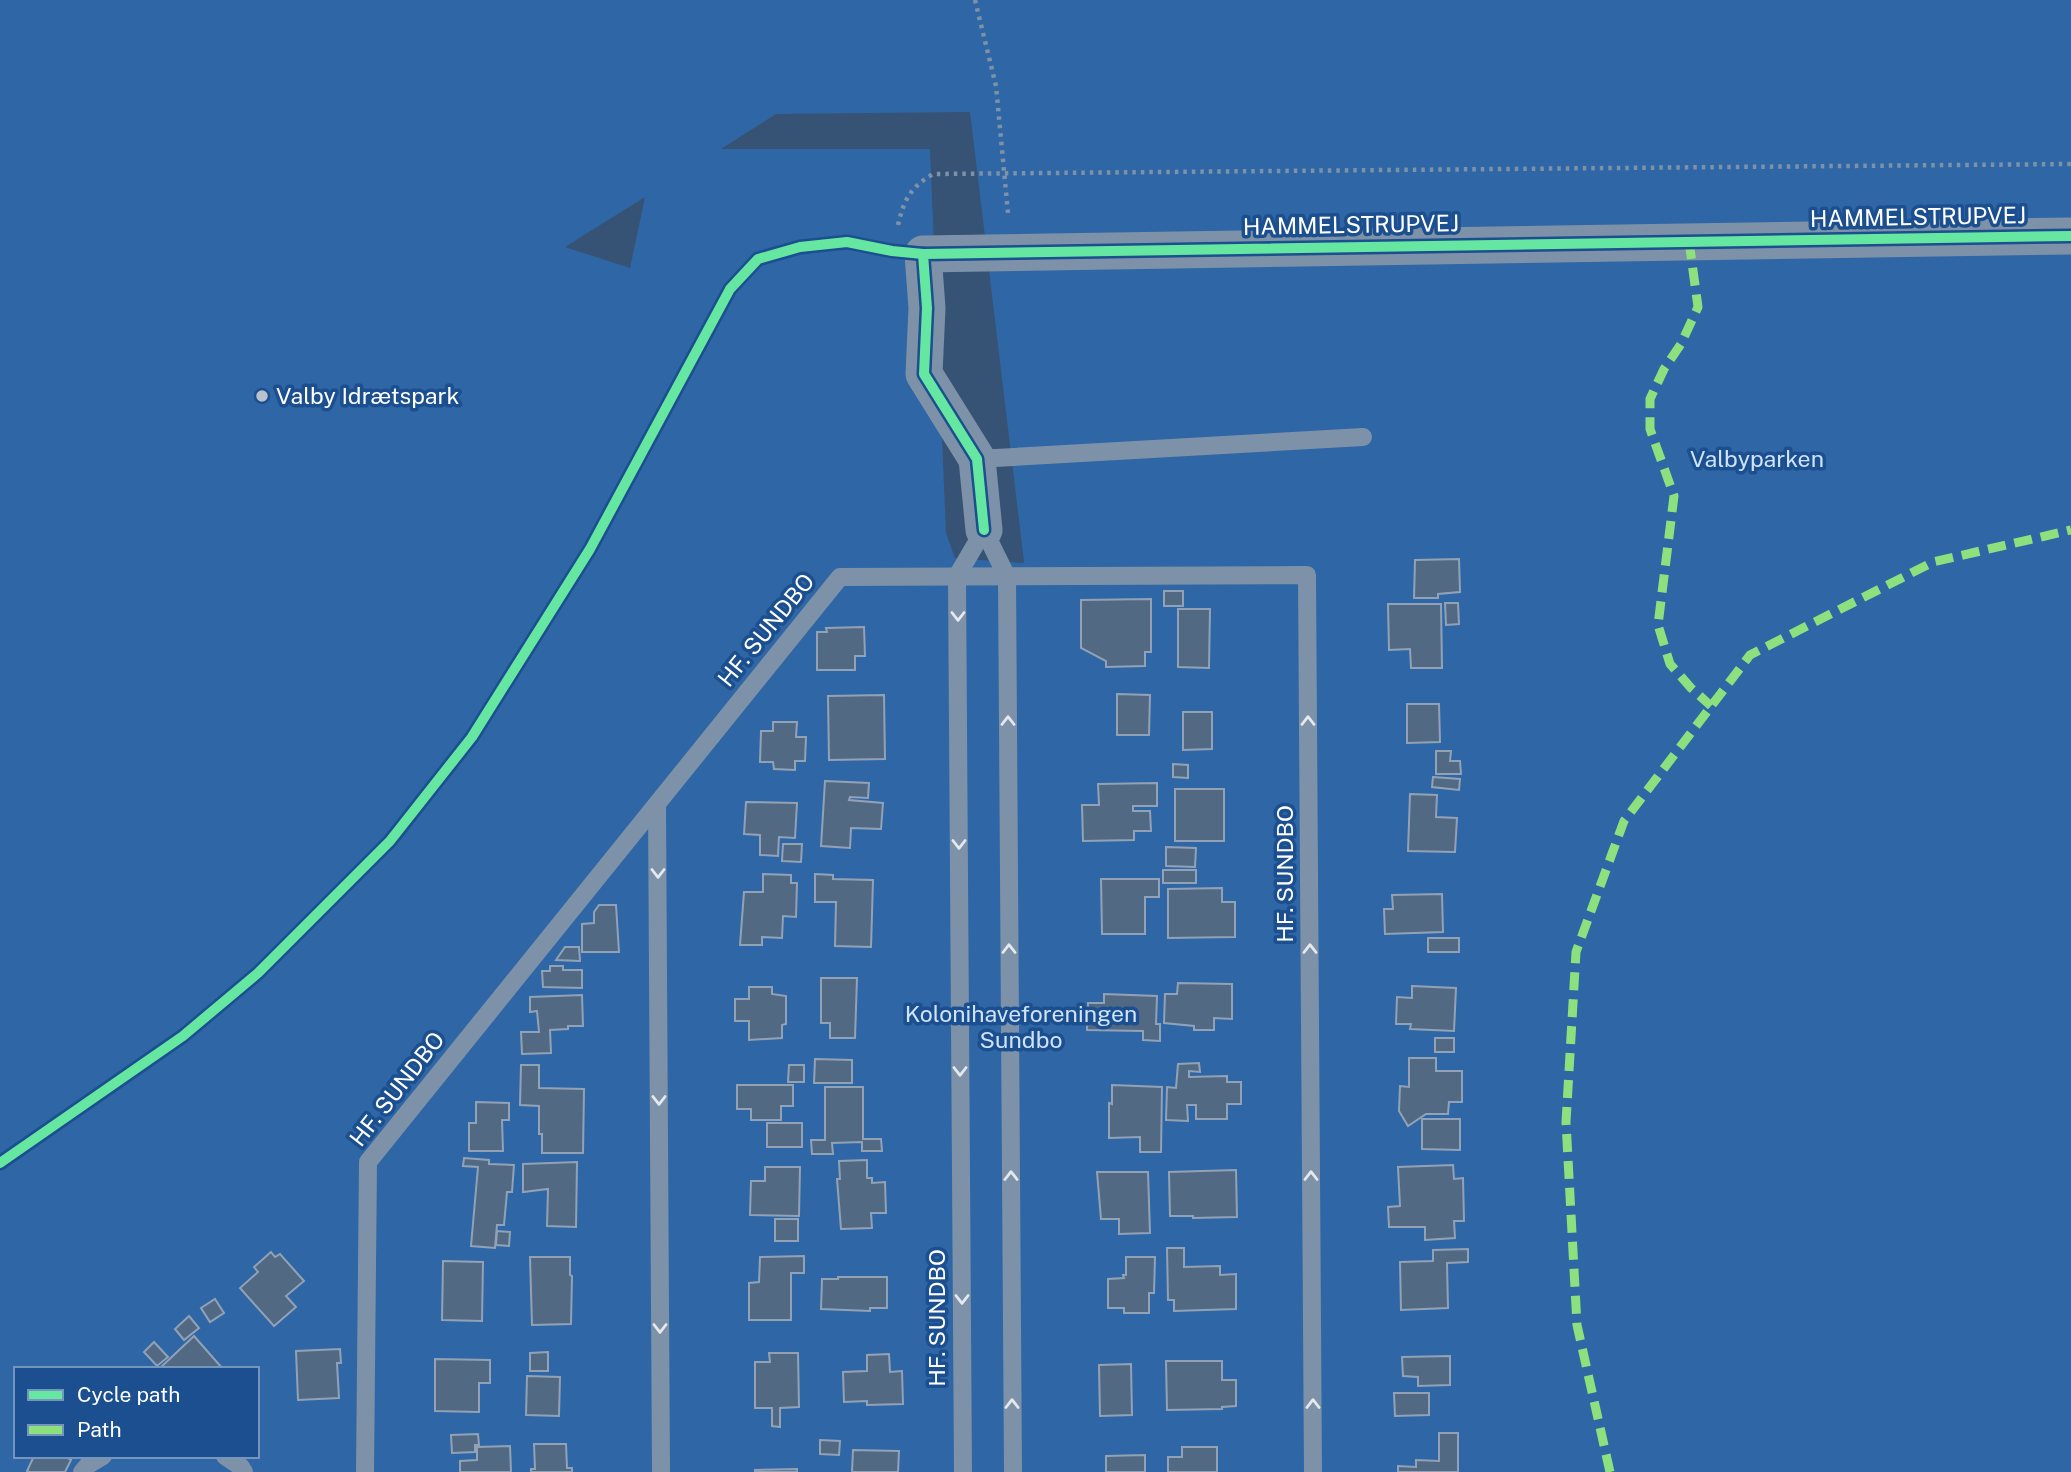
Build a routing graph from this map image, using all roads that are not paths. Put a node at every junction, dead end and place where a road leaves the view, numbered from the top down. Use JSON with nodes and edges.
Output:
{"nodes":[{"id":1,"x":2071,"y":236,"type":"edge"},
{"id":2,"x":1363,"y":437,"type":"dead end"},
{"id":3,"x":976,"y":459,"type":"junction"},
{"id":4,"x":984,"y":530,"type":"junction"},
{"id":5,"x":957,"y":576,"type":"junction"},
{"id":6,"x":1007,"y":577,"type":"junction"},
{"id":7,"x":657,"y":805,"type":"junction"},
{"id":8,"x":100,"y":1458,"type":"edge"},
{"id":9,"x":228,"y":1458,"type":"edge"},
{"id":10,"x":82,"y":1472,"type":"edge"},
{"id":11,"x":244,"y":1472,"type":"edge"},
{"id":12,"x":365,"y":1472,"type":"edge"},
{"id":13,"x":661,"y":1472,"type":"edge"},
{"id":14,"x":963,"y":1472,"type":"edge"},
{"id":15,"x":1013,"y":1472,"type":"edge"},
{"id":16,"x":1314,"y":1472,"type":"edge"}],
"edges":[{"from":1,"to":3,"type":"street","name":"HAMMELSTRUPVEJ"},
{"from":2,"to":3,"type":"lane"},
{"from":3,"to":4,"type":"street"},
{"from":4,"to":5,"type":"lane"},
{"from":4,"to":6,"type":"lane"},
{"from":5,"to":6,"type":"lane","name":"HF. SUNDBO"},
{"from":5,"to":7,"type":"lane","name":"HF. SUNDBO"},
{"from":5,"to":14,"type":"lane","name":"HF. SUNDBO","one_way":true},
{"from":15,"to":6,"type":"lane","one_way":true},
{"from":16,"to":6,"type":"lane","name":"HF. SUNDBO","one_way":true},
{"from":7,"to":12,"type":"lane","name":"HF. SUNDBO"},
{"from":7,"to":13,"type":"lane","one_way":true},
{"from":8,"to":10,"type":"lane"},
{"from":9,"to":11,"type":"lane"}]}
